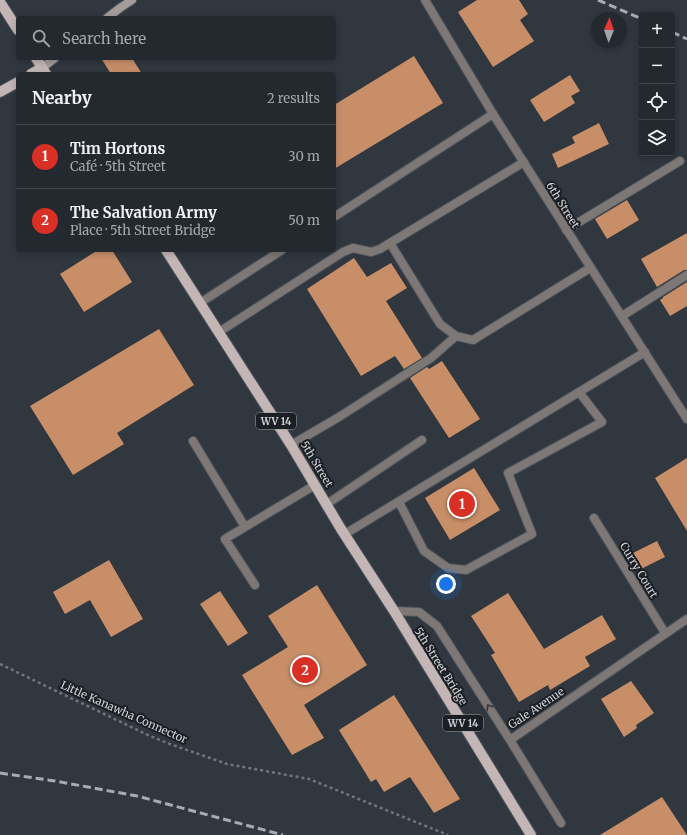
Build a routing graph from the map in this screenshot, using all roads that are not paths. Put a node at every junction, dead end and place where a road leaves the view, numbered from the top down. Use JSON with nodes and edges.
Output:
{"nodes":[{"id":1,"x":132,"y":0,"type":"edge"},
{"id":2,"x":425,"y":0,"type":"edge"},
{"id":3,"x":0,"y":2,"type":"edge"},
{"id":4,"x":110,"y":16,"type":"edge"},
{"id":5,"x":16,"y":27,"type":"edge"},
{"id":6,"x":37,"y":60,"type":"edge"},
{"id":7,"x":53,"y":60,"type":"edge"},
{"id":8,"x":44,"y":71,"type":"edge"},
{"id":9,"x":16,"y":83,"type":"edge"},
{"id":10,"x":0,"y":92,"type":"edge"},
{"id":11,"x":493,"y":114,"type":"junction"},
{"id":12,"x":680,"y":161,"type":"dead end"},
{"id":13,"x":524,"y":162,"type":"junction"},
{"id":14,"x":336,"y":216,"type":"edge"},
{"id":15,"x":566,"y":230,"type":"junction"},
{"id":16,"x":390,"y":243,"type":"junction"},
{"id":17,"x":167,"y":252,"type":"edge"},
{"id":18,"x":279,"y":252,"type":"edge"},
{"id":19,"x":590,"y":268,"type":"junction"},
{"id":20,"x":687,"y":275,"type":"edge"},
{"id":21,"x":200,"y":303,"type":"junction"},
{"id":22,"x":622,"y":316,"type":"junction"},
{"id":23,"x":219,"y":332,"type":"junction"},
{"id":24,"x":456,"y":336,"type":"junction"},
{"id":25,"x":645,"y":352,"type":"junction"},
{"id":26,"x":579,"y":392,"type":"junction"},
{"id":27,"x":687,"y":419,"type":"edge"},
{"id":28,"x":422,"y":440,"type":"dead end"},
{"id":29,"x":192,"y":441,"type":"dead end"},
{"id":30,"x":292,"y":445,"type":"junction"},
{"id":31,"x":315,"y":485,"type":"junction"},
{"id":32,"x":399,"y":502,"type":"junction"},
{"id":33,"x":327,"y":504,"type":"junction"},
{"id":34,"x":594,"y":518,"type":"dead end"},
{"id":35,"x":245,"y":526,"type":"junction"},
{"id":36,"x":345,"y":534,"type":"junction"},
{"id":37,"x":256,"y":585,"type":"dead end"},
{"id":38,"x":394,"y":611,"type":"junction"},
{"id":39,"x":687,"y":619,"type":"edge"},
{"id":40,"x":665,"y":633,"type":"junction"},
{"id":41,"x":510,"y":740,"type":"junction"},
{"id":42,"x":561,"y":824,"type":"dead end"},
{"id":43,"x":531,"y":835,"type":"edge"}],
"edges":[{"from":1,"to":4,"type":"street"},
{"from":2,"to":11,"type":"street","name":"6th Street"},
{"from":3,"to":5,"type":"main road"},
{"from":6,"to":8,"type":"main road"},
{"from":7,"to":8,"type":"street"},
{"from":9,"to":10,"type":"main road"},
{"from":11,"to":13,"type":"street","name":"6th Street"},
{"from":11,"to":14,"type":"street"},
{"from":12,"to":15,"type":"street"},
{"from":13,"to":15,"type":"street","name":"6th Street"},
{"from":13,"to":16,"type":"street"},
{"from":15,"to":19,"type":"street","name":"6th Street"},
{"from":16,"to":23,"type":"street"},
{"from":16,"to":24,"type":"street"},
{"from":17,"to":21,"type":"main road","name":"5th Street","number":"WV 14"},
{"from":18,"to":21,"type":"street"},
{"from":19,"to":22,"type":"street","name":"6th Street"},
{"from":19,"to":24,"type":"street"},
{"from":20,"to":22,"type":"street"},
{"from":21,"to":23,"type":"main road","name":"5th Street","number":"WV 14"},
{"from":22,"to":25,"type":"street","name":"6th Street"},
{"from":23,"to":30,"type":"main road","name":"5th Street","number":"WV 14"},
{"from":24,"to":30,"type":"street"},
{"from":25,"to":26,"type":"street"},
{"from":25,"to":27,"type":"street","name":"6th Street"},
{"from":26,"to":32,"type":"street"},
{"from":26,"to":32,"type":"street"},
{"from":28,"to":33,"type":"street"},
{"from":29,"to":35,"type":"street"},
{"from":30,"to":31,"type":"main road","name":"5th Street","number":"WV 14"},
{"from":31,"to":33,"type":"main road","name":"5th Street","number":"WV 14"},
{"from":31,"to":35,"type":"street"},
{"from":32,"to":36,"type":"street"},
{"from":33,"to":36,"type":"main road","name":"5th Street","number":"WV 14"},
{"from":34,"to":40,"type":"street","name":"Curry Court"},
{"from":35,"to":37,"type":"street"},
{"from":36,"to":38,"type":"main road","name":"5th Street","number":"WV 14"},
{"from":41,"to":38,"type":"street","name":"Gale Avenue","one_way":true},
{"from":38,"to":43,"type":"main road","name":"5th Street Bridge","number":"WV 14"},
{"from":39,"to":40,"type":"street","name":"Gale Avenue"},
{"from":40,"to":41,"type":"street","name":"Gale Avenue"},
{"from":41,"to":42,"type":"street"}]}
